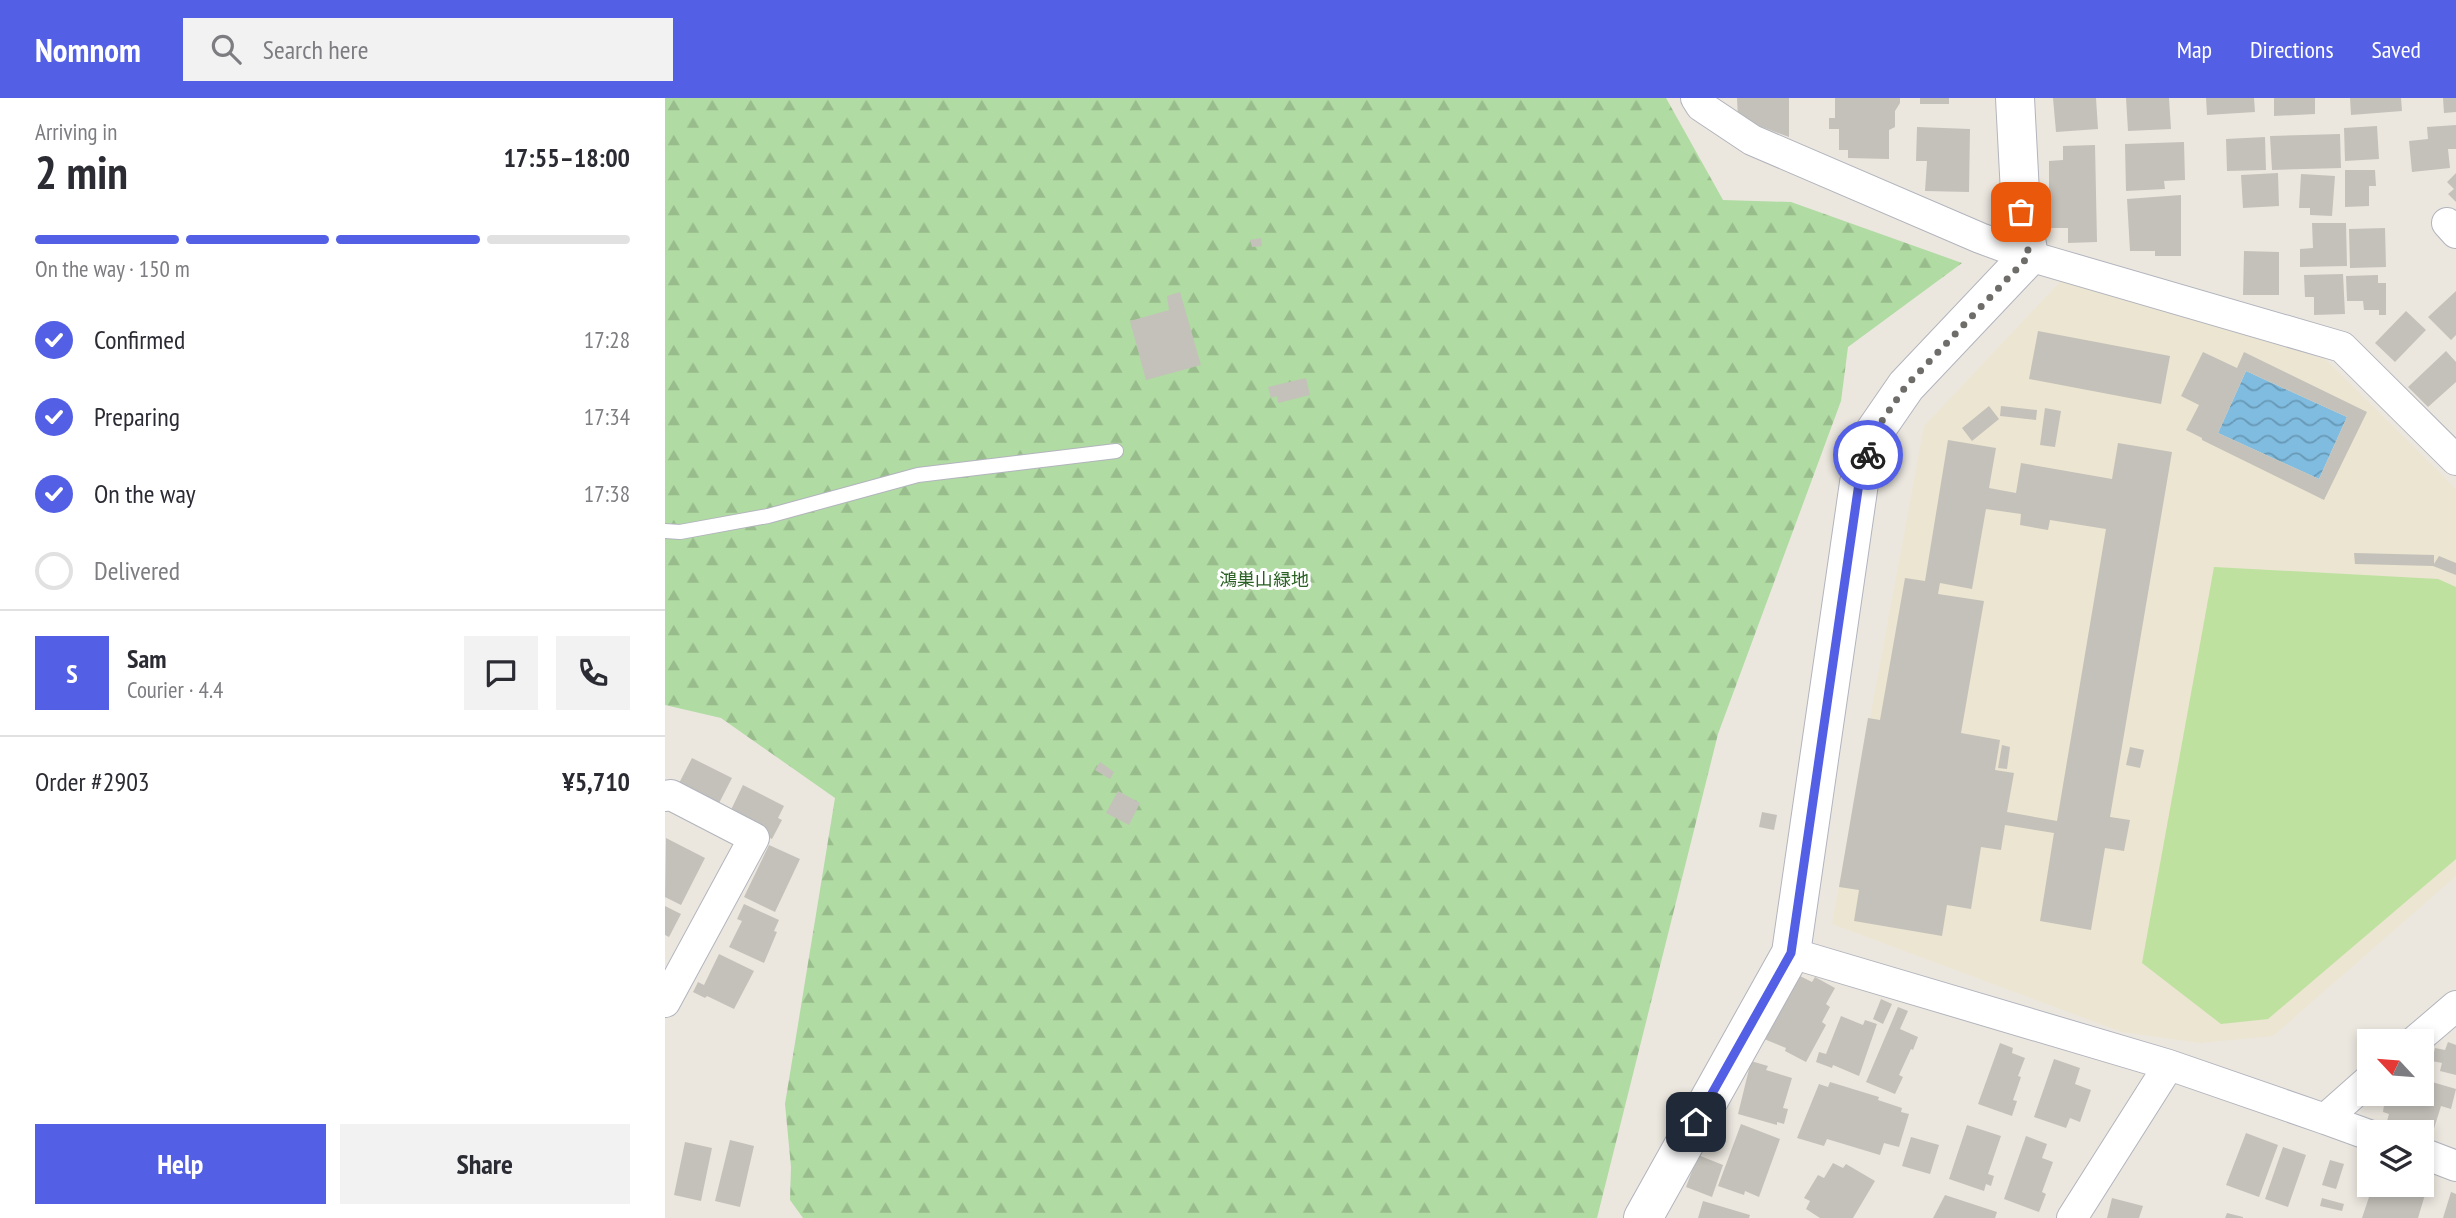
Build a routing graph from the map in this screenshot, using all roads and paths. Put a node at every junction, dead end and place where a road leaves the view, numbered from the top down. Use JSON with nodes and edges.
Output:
{"nodes":[{"id":1,"x":1696,"y":98,"type":"edge"},
{"id":2,"x":2015,"y":98,"type":"edge"},
{"id":3,"x":2029,"y":256,"type":"junction"},
{"id":4,"x":1116,"y":451,"type":"dead end"},
{"id":5,"x":2456,"y":460,"type":"edge"},
{"id":6,"x":665,"y":531,"type":"edge"},
{"id":7,"x":665,"y":796,"type":"edge"},
{"id":8,"x":1791,"y":953,"type":"junction"},
{"id":9,"x":672,"y":972,"type":"edge"},
{"id":10,"x":665,"y":1002,"type":"edge"},
{"id":11,"x":2456,"y":1006,"type":"edge"},
{"id":12,"x":2429,"y":1029,"type":"edge"},
{"id":13,"x":2169,"y":1065,"type":"junction"},
{"id":14,"x":2357,"y":1091,"type":"edge"},
{"id":15,"x":2325,"y":1119,"type":"junction"},
{"id":16,"x":2357,"y":1131,"type":"edge"},
{"id":17,"x":2434,"y":1158,"type":"edge"},
{"id":18,"x":2456,"y":1166,"type":"edge"},
{"id":19,"x":1643,"y":1218,"type":"edge"},
{"id":20,"x":2072,"y":1218,"type":"edge"}],
"edges":[{"from":1,"to":3,"type":"street"},
{"from":2,"to":3,"type":"street"},
{"from":3,"to":5,"type":"street"},
{"from":3,"to":8,"type":"street"},
{"from":4,"to":6,"type":"lane"},
{"from":7,"to":9,"type":"street"},
{"from":8,"to":13,"type":"street"},
{"from":8,"to":19,"type":"street"},
{"from":9,"to":10,"type":"street"},
{"from":11,"to":12,"type":"street"},
{"from":13,"to":15,"type":"street"},
{"from":13,"to":20,"type":"street"},
{"from":14,"to":15,"type":"street"},
{"from":15,"to":16,"type":"street"},
{"from":17,"to":18,"type":"street"}]}
